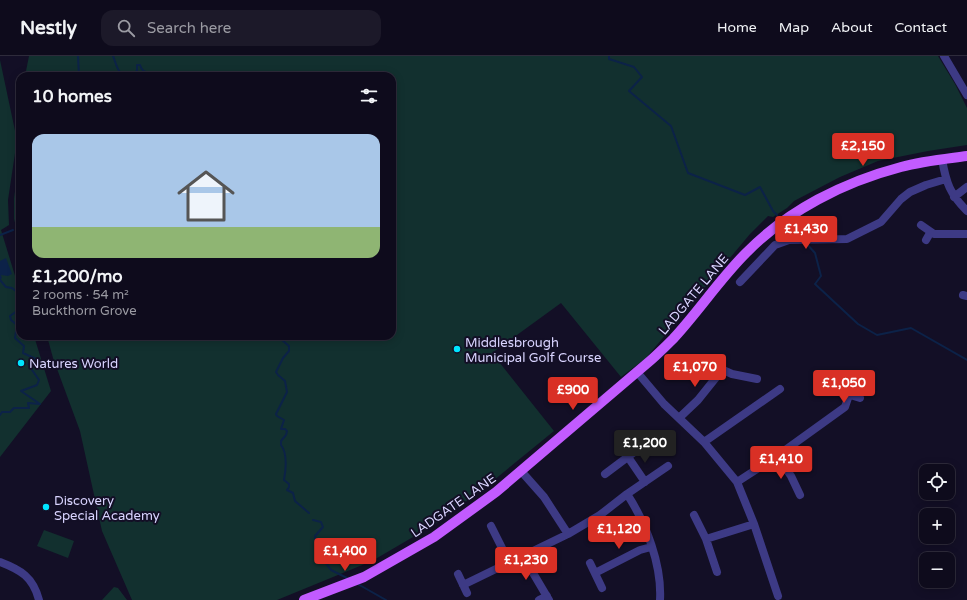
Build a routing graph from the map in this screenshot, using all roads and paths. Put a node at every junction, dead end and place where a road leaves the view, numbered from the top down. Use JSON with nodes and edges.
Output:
{"nodes":[{"id":1,"x":944,"y":56,"type":"edge"},
{"id":2,"x":967,"y":95,"type":"edge"},
{"id":3,"x":967,"y":156,"type":"edge"},
{"id":4,"x":942,"y":159,"type":"junction"},
{"id":5,"x":946,"y":179,"type":"junction"},
{"id":6,"x":967,"y":187,"type":"edge"},
{"id":7,"x":954,"y":196,"type":"junction"},
{"id":8,"x":967,"y":211,"type":"edge"},
{"id":9,"x":921,"y":225,"type":"dead end"},
{"id":10,"x":967,"y":234,"type":"edge"},
{"id":11,"x":740,"y":282,"type":"dead end"},
{"id":12,"x":714,"y":366,"type":"dead end"},
{"id":13,"x":722,"y":370,"type":"junction"},
{"id":14,"x":637,"y":372,"type":"junction"},
{"id":15,"x":757,"y":379,"type":"dead end"},
{"id":16,"x":780,"y":389,"type":"dead end"},
{"id":17,"x":834,"y":390,"type":"dead end"},
{"id":18,"x":850,"y":395,"type":"junction"},
{"id":19,"x":860,"y":398,"type":"dead end"},
{"id":20,"x":679,"y":418,"type":"junction"},
{"id":21,"x":704,"y":442,"type":"junction"},
{"id":22,"x":641,"y":447,"type":"dead end"},
{"id":23,"x":777,"y":456,"type":"junction"},
{"id":24,"x":628,"y":457,"type":"junction"},
{"id":25,"x":668,"y":466,"type":"dead end"},
{"id":26,"x":521,"y":471,"type":"junction"},
{"id":27,"x":605,"y":474,"type":"dead end"},
{"id":28,"x":645,"y":482,"type":"junction"},
{"id":29,"x":737,"y":482,"type":"junction"},
{"id":30,"x":627,"y":494,"type":"junction"},
{"id":31,"x":800,"y":495,"type":"dead end"},
{"id":32,"x":694,"y":515,"type":"dead end"},
{"id":33,"x":754,"y":524,"type":"junction"},
{"id":34,"x":492,"y":526,"type":"dead end"},
{"id":35,"x":568,"y":534,"type":"junction"},
{"id":36,"x":706,"y":540,"type":"junction"},
{"id":37,"x":651,"y":547,"type":"junction"},
{"id":38,"x":523,"y":556,"type":"junction"},
{"id":39,"x":0,"y":562,"type":"edge"},
{"id":40,"x":509,"y":562,"type":"junction"},
{"id":41,"x":590,"y":563,"type":"dead end"},
{"id":42,"x":717,"y":572,"type":"dead end"},
{"id":43,"x":595,"y":573,"type":"junction"},
{"id":44,"x":458,"y":574,"type":"dead end"},
{"id":45,"x":463,"y":584,"type":"junction"},
{"id":46,"x":602,"y":588,"type":"dead end"},
{"id":47,"x":467,"y":593,"type":"dead end"},
{"id":48,"x":778,"y":596,"type":"dead end"},
{"id":49,"x":548,"y":598,"type":"edge"},
{"id":50,"x":39,"y":600,"type":"edge"},
{"id":51,"x":304,"y":600,"type":"edge"},
{"id":52,"x":539,"y":600,"type":"edge"},
{"id":53,"x":660,"y":600,"type":"edge"}],
"edges":[{"from":1,"to":2,"type":"street"},
{"from":3,"to":4,"type":"main road","name":"LADGATE LANE"},
{"from":4,"to":5,"type":"street"},
{"from":4,"to":14,"type":"main road","name":"LADGATE LANE"},
{"from":5,"to":7,"type":"street"},
{"from":5,"to":11,"type":"street"},
{"from":6,"to":7,"type":"street"},
{"from":7,"to":8,"type":"street"},
{"from":9,"to":10,"type":"street"},
{"from":12,"to":13,"type":"street"},
{"from":13,"to":15,"type":"street"},
{"from":13,"to":20,"type":"street"},
{"from":14,"to":20,"type":"street"},
{"from":14,"to":26,"type":"main road","name":"LADGATE LANE"},
{"from":16,"to":21,"type":"street"},
{"from":17,"to":18,"type":"street"},
{"from":18,"to":19,"type":"street"},
{"from":18,"to":23,"type":"street"},
{"from":20,"to":21,"type":"street"},
{"from":21,"to":29,"type":"street"},
{"from":22,"to":24,"type":"street"},
{"from":23,"to":29,"type":"street"},
{"from":23,"to":31,"type":"street"},
{"from":24,"to":27,"type":"street"},
{"from":24,"to":28,"type":"street"},
{"from":25,"to":28,"type":"street"},
{"from":26,"to":35,"type":"street"},
{"from":26,"to":51,"type":"main road","name":"LADGATE LANE"},
{"from":28,"to":30,"type":"street"},
{"from":29,"to":33,"type":"street"},
{"from":30,"to":35,"type":"street"},
{"from":30,"to":37,"type":"street"},
{"from":32,"to":36,"type":"street"},
{"from":33,"to":36,"type":"street"},
{"from":33,"to":48,"type":"street"},
{"from":34,"to":40,"type":"street"},
{"from":35,"to":38,"type":"street"},
{"from":36,"to":42,"type":"street"},
{"from":37,"to":43,"type":"street"},
{"from":37,"to":53,"type":"street"},
{"from":38,"to":40,"type":"street"},
{"from":38,"to":49,"type":"street"},
{"from":39,"to":50,"type":"street"},
{"from":40,"to":45,"type":"street"},
{"from":41,"to":43,"type":"street"},
{"from":43,"to":46,"type":"street"},
{"from":44,"to":45,"type":"street"},
{"from":45,"to":47,"type":"street"},
{"from":49,"to":52,"type":"street"}]}
